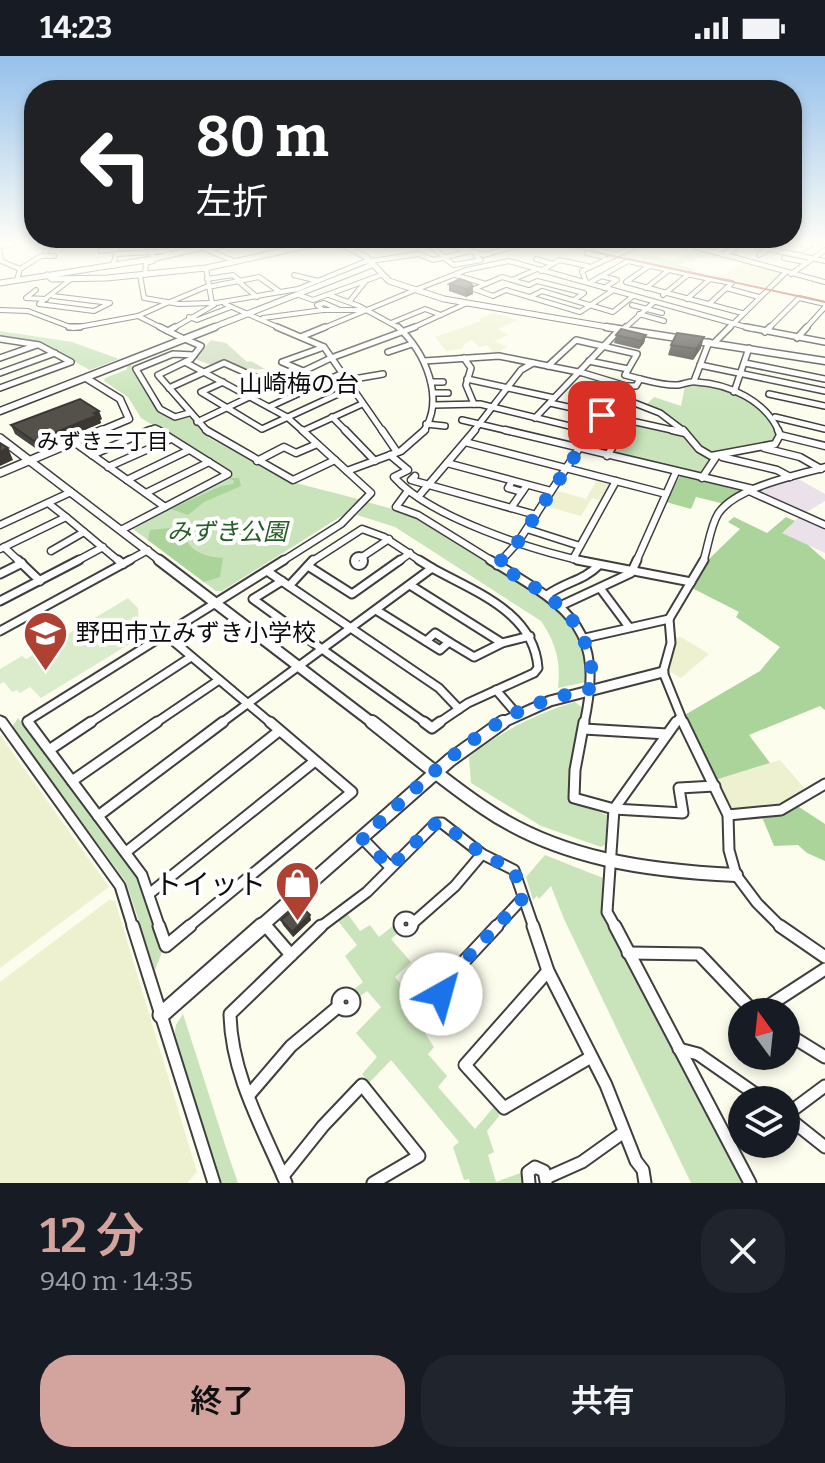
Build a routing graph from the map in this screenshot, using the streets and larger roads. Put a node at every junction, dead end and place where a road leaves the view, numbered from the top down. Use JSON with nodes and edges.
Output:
{"nodes":[{"id":1,"x":632,"y":297,"type":"edge"},
{"id":2,"x":759,"y":297,"type":"edge"},
{"id":3,"x":49,"y":298,"type":"edge"},
{"id":4,"x":56,"y":298,"type":"edge"},
{"id":5,"x":144,"y":298,"type":"edge"},
{"id":6,"x":180,"y":298,"type":"edge"},
{"id":7,"x":214,"y":298,"type":"edge"},
{"id":8,"x":253,"y":298,"type":"edge"},
{"id":9,"x":286,"y":298,"type":"edge"},
{"id":10,"x":292,"y":298,"type":"edge"},
{"id":11,"x":336,"y":298,"type":"edge"},
{"id":12,"x":352,"y":298,"type":"edge"},
{"id":13,"x":396,"y":298,"type":"edge"},
{"id":14,"x":444,"y":298,"type":"edge"},
{"id":15,"x":472,"y":298,"type":"edge"},
{"id":16,"x":532,"y":298,"type":"edge"},
{"id":17,"x":565,"y":298,"type":"edge"},
{"id":18,"x":577,"y":298,"type":"edge"},
{"id":19,"x":602,"y":298,"type":"edge"},
{"id":20,"x":634,"y":298,"type":"edge"},
{"id":21,"x":660,"y":298,"type":"edge"},
{"id":22,"x":682,"y":298,"type":"edge"},
{"id":23,"x":716,"y":298,"type":"edge"},
{"id":24,"x":687,"y":299,"type":"joint"},
{"id":25,"x":574,"y":300,"type":"junction"},
{"id":26,"x":349,"y":302,"type":"junction"},
{"id":27,"x":167,"y":303,"type":"junction"},
{"id":28,"x":217,"y":303,"type":"junction"},
{"id":29,"x":464,"y":303,"type":"junction"},
{"id":30,"x":653,"y":303,"type":"junction"},
{"id":31,"x":39,"y":304,"type":"junction"},
{"id":32,"x":709,"y":304,"type":"junction"},
{"id":33,"x":591,"y":305,"type":"junction"},
{"id":34,"x":632,"y":305,"type":"dead end"},
{"id":35,"x":825,"y":305,"type":"edge"},
{"id":36,"x":231,"y":307,"type":"junction"},
{"id":37,"x":0,"y":310,"type":"edge"},
{"id":38,"x":28,"y":311,"type":"junction"},
{"id":39,"x":363,"y":311,"type":"junction"},
{"id":40,"x":642,"y":312,"type":"junction"},
{"id":41,"x":742,"y":313,"type":"junction"},
{"id":42,"x":248,"y":314,"type":"junction"},
{"id":43,"x":441,"y":315,"type":"junction"},
{"id":44,"x":138,"y":316,"type":"junction"},
{"id":45,"x":703,"y":316,"type":"junction"},
{"id":46,"x":189,"y":317,"type":"junction"},
{"id":47,"x":663,"y":317,"type":"dead end"},
{"id":48,"x":261,"y":319,"type":"junction"},
{"id":49,"x":696,"y":322,"type":"dead end"},
{"id":50,"x":391,"y":323,"type":"junction"},
{"id":51,"x":732,"y":323,"type":"junction"},
{"id":52,"x":622,"y":329,"type":"junction"},
{"id":53,"x":168,"y":331,"type":"junction"},
{"id":54,"x":403,"y":332,"type":"junction"},
{"id":55,"x":765,"y":332,"type":"junction"},
{"id":56,"x":303,"y":336,"type":"junction"},
{"id":57,"x":797,"y":338,"type":"junction"},
{"id":58,"x":183,"y":339,"type":"junction"},
{"id":59,"x":0,"y":342,"type":"edge"},
{"id":60,"x":711,"y":342,"type":"junction"},
{"id":61,"x":825,"y":342,"type":"edge"},
{"id":62,"x":412,"y":344,"type":"junction"},
{"id":63,"x":39,"y":345,"type":"junction"},
{"id":64,"x":603,"y":346,"type":"junction"},
{"id":65,"x":324,"y":347,"type":"junction"},
{"id":66,"x":749,"y":348,"type":"junction"},
{"id":67,"x":388,"y":352,"type":"dead end"},
{"id":68,"x":55,"y":353,"type":"junction"},
{"id":69,"x":194,"y":355,"type":"junction"},
{"id":70,"x":0,"y":358,"type":"edge"},
{"id":71,"x":331,"y":358,"type":"junction"},
{"id":72,"x":464,"y":358,"type":"junction"},
{"id":73,"x":453,"y":359,"type":"junction"},
{"id":74,"x":509,"y":359,"type":"junction"},
{"id":75,"x":424,"y":361,"type":"junction"},
{"id":76,"x":589,"y":361,"type":"junction"},
{"id":77,"x":825,"y":361,"type":"edge"},
{"id":78,"x":185,"y":362,"type":"junction"},
{"id":79,"x":533,"y":363,"type":"junction"},
{"id":80,"x":745,"y":363,"type":"junction"},
{"id":81,"x":700,"y":365,"type":"junction"},
{"id":82,"x":548,"y":366,"type":"junction"},
{"id":83,"x":499,"y":368,"type":"dead end"},
{"id":84,"x":458,"y":369,"type":"dead end"},
{"id":85,"x":628,"y":369,"type":"junction"},
{"id":86,"x":202,"y":371,"type":"junction"},
{"id":87,"x":303,"y":371,"type":"junction"},
{"id":88,"x":579,"y":372,"type":"junction"},
{"id":89,"x":0,"y":373,"type":"edge"},
{"id":90,"x":343,"y":373,"type":"junction"},
{"id":91,"x":383,"y":374,"type":"dead end"},
{"id":92,"x":741,"y":374,"type":"junction"},
{"id":93,"x":86,"y":378,"type":"junction"},
{"id":94,"x":467,"y":379,"type":"junction"},
{"id":95,"x":640,"y":379,"type":"junction"},
{"id":96,"x":825,"y":379,"type":"edge"},
{"id":97,"x":348,"y":380,"type":"junction"},
{"id":98,"x":773,"y":380,"type":"junction"},
{"id":99,"x":694,"y":381,"type":"junction"},
{"id":100,"x":223,"y":382,"type":"junction"},
{"id":101,"x":431,"y":382,"type":"junction"},
{"id":102,"x":443,"y":382,"type":"dead end"},
{"id":103,"x":274,"y":385,"type":"junction"},
{"id":104,"x":626,"y":386,"type":"junction"},
{"id":105,"x":0,"y":388,"type":"edge"},
{"id":106,"x":169,"y":388,"type":"junction"},
{"id":107,"x":351,"y":388,"type":"junction"},
{"id":108,"x":507,"y":388,"type":"junction"},
{"id":109,"x":825,"y":391,"type":"edge"},
{"id":110,"x":734,"y":392,"type":"junction"},
{"id":111,"x":433,"y":393,"type":"junction"},
{"id":112,"x":448,"y":393,"type":"dead end"},
{"id":113,"x":769,"y":394,"type":"junction"},
{"id":114,"x":614,"y":395,"type":"junction"},
{"id":115,"x":250,"y":397,"type":"junction"},
{"id":116,"x":552,"y":401,"type":"junction"},
{"id":117,"x":362,"y":404,"type":"junction"},
{"id":118,"x":474,"y":404,"type":"junction"},
{"id":119,"x":434,"y":405,"type":"junction"},
{"id":120,"x":765,"y":405,"type":"junction"},
{"id":121,"x":825,"y":406,"type":"edge"},
{"id":122,"x":269,"y":407,"type":"junction"},
{"id":123,"x":226,"y":408,"type":"junction"},
{"id":124,"x":492,"y":408,"type":"junction"},
{"id":125,"x":0,"y":409,"type":"edge"},
{"id":126,"x":189,"y":413,"type":"junction"},
{"id":127,"x":602,"y":415,"type":"junction"},
{"id":128,"x":287,"y":417,"type":"junction"},
{"id":129,"x":332,"y":417,"type":"junction"},
{"id":130,"x":775,"y":417,"type":"junction"},
{"id":131,"x":535,"y":418,"type":"junction"},
{"id":132,"x":462,"y":420,"type":"dead end"},
{"id":133,"x":629,"y":421,"type":"junction"},
{"id":134,"x":197,"y":422,"type":"junction"},
{"id":135,"x":426,"y":424,"type":"junction"},
{"id":136,"x":480,"y":425,"type":"junction"},
{"id":137,"x":445,"y":426,"type":"dead end"},
{"id":138,"x":825,"y":429,"type":"edge"},
{"id":139,"x":303,"y":431,"type":"junction"},
{"id":140,"x":590,"y":431,"type":"junction"},
{"id":141,"x":687,"y":434,"type":"junction"},
{"id":142,"x":780,"y":435,"type":"junction"},
{"id":143,"x":0,"y":438,"type":"edge"},
{"id":144,"x":171,"y":439,"type":"junction"},
{"id":145,"x":74,"y":442,"type":"junction"},
{"id":146,"x":465,"y":442,"type":"junction"},
{"id":147,"x":317,"y":444,"type":"junction"},
{"id":148,"x":825,"y":446,"type":"edge"},
{"id":149,"x":762,"y":447,"type":"junction"},
{"id":150,"x":579,"y":449,"type":"junction"},
{"id":151,"x":189,"y":450,"type":"junction"},
{"id":152,"x":397,"y":452,"type":"junction"},
{"id":153,"x":92,"y":455,"type":"junction"},
{"id":154,"x":390,"y":455,"type":"junction"},
{"id":155,"x":607,"y":456,"type":"junction"},
{"id":156,"x":718,"y":456,"type":"junction"},
{"id":157,"x":335,"y":460,"type":"junction"},
{"id":158,"x":30,"y":461,"type":"junction"},
{"id":159,"x":257,"y":461,"type":"junction"},
{"id":160,"x":375,"y":461,"type":"junction"},
{"id":161,"x":209,"y":462,"type":"junction"},
{"id":162,"x":447,"y":463,"type":"junction"},
{"id":163,"x":108,"y":467,"type":"junction"},
{"id":164,"x":566,"y":468,"type":"junction"},
{"id":165,"x":823,"y":468,"type":"edge"},
{"id":166,"x":347,"y":471,"type":"junction"},
{"id":167,"x":676,"y":472,"type":"junction"},
{"id":168,"x":0,"y":473,"type":"edge"},
{"id":169,"x":415,"y":476,"type":"dead end"},
{"id":170,"x":790,"y":477,"type":"junction"},
{"id":171,"x":702,"y":478,"type":"junction"},
{"id":172,"x":127,"y":480,"type":"junction"},
{"id":173,"x":512,"y":481,"type":"junction"},
{"id":174,"x":616,"y":481,"type":"junction"},
{"id":175,"x":429,"y":485,"type":"junction"},
{"id":176,"x":527,"y":485,"type":"junction"},
{"id":177,"x":751,"y":490,"type":"junction"},
{"id":178,"x":551,"y":491,"type":"junction"},
{"id":179,"x":71,"y":492,"type":"junction"},
{"id":180,"x":407,"y":492,"type":"junction"},
{"id":181,"x":522,"y":492,"type":"junction"},
{"id":182,"x":146,"y":493,"type":"junction"},
{"id":183,"x":666,"y":494,"type":"junction"},
{"id":184,"x":418,"y":497,"type":"junction"},
{"id":185,"x":48,"y":503,"type":"junction"},
{"id":186,"x":165,"y":507,"type":"junction"},
{"id":187,"x":511,"y":508,"type":"junction"},
{"id":188,"x":536,"y":515,"type":"junction"},
{"id":189,"x":66,"y":517,"type":"junction"},
{"id":190,"x":0,"y":525,"type":"edge"},
{"id":191,"x":825,"y":525,"type":"edge"},
{"id":192,"x":527,"y":529,"type":"junction"},
{"id":193,"x":121,"y":530,"type":"junction"},
{"id":194,"x":84,"y":532,"type":"junction"},
{"id":195,"x":389,"y":539,"type":"junction"},
{"id":196,"x":518,"y":542,"type":"junction"},
{"id":197,"x":61,"y":544,"type":"dead end"},
{"id":198,"x":580,"y":546,"type":"junction"},
{"id":199,"x":103,"y":547,"type":"junction"},
{"id":200,"x":2,"y":548,"type":"edge"},
{"id":201,"x":148,"y":550,"type":"junction"},
{"id":202,"x":410,"y":553,"type":"junction"},
{"id":203,"x":362,"y":557,"type":"dead end"},
{"id":204,"x":573,"y":559,"type":"junction"},
{"id":205,"x":22,"y":563,"type":"junction"},
{"id":206,"x":123,"y":564,"type":"junction"},
{"id":207,"x":497,"y":565,"type":"junction"},
{"id":208,"x":599,"y":565,"type":"junction"},
{"id":209,"x":308,"y":566,"type":"junction"},
{"id":210,"x":432,"y":568,"type":"junction"},
{"id":211,"x":267,"y":571,"type":"junction"},
{"id":212,"x":631,"y":573,"type":"junction"},
{"id":213,"x":0,"y":574,"type":"edge"},
{"id":214,"x":40,"y":581,"type":"junction"},
{"id":215,"x":691,"y":582,"type":"junction"},
{"id":216,"x":286,"y":583,"type":"junction"},
{"id":217,"x":410,"y":585,"type":"junction"},
{"id":218,"x":600,"y":588,"type":"junction"},
{"id":219,"x":547,"y":595,"type":"junction"},
{"id":220,"x":0,"y":601,"type":"edge"},
{"id":221,"x":215,"y":601,"type":"junction"},
{"id":222,"x":560,"y":606,"type":"junction"},
{"id":223,"x":376,"y":610,"type":"junction"},
{"id":224,"x":669,"y":619,"type":"junction"},
{"id":225,"x":629,"y":627,"type":"junction"},
{"id":226,"x":351,"y":628,"type":"junction"},
{"id":227,"x":0,"y":631,"type":"edge"},
{"id":228,"x":166,"y":635,"type":"junction"},
{"id":229,"x":530,"y":636,"type":"junction"},
{"id":230,"x":585,"y":638,"type":"junction"},
{"id":231,"x":502,"y":643,"type":"junction"},
{"id":232,"x":324,"y":649,"type":"junction"},
{"id":233,"x":191,"y":657,"type":"junction"},
{"id":234,"x":300,"y":666,"type":"junction"},
{"id":235,"x":663,"y":672,"type":"junction"},
{"id":236,"x":219,"y":680,"type":"junction"},
{"id":237,"x":593,"y":688,"type":"junction"},
{"id":238,"x":496,"y":690,"type":"junction"},
{"id":239,"x":248,"y":705,"type":"junction"},
{"id":240,"x":459,"y":709,"type":"junction"},
{"id":241,"x":516,"y":713,"type":"junction"},
{"id":242,"x":680,"y":717,"type":"junction"},
{"id":243,"x":0,"y":720,"type":"edge"},
{"id":244,"x":584,"y":729,"type":"junction"},
{"id":245,"x":279,"y":731,"type":"junction"},
{"id":246,"x":667,"y":734,"type":"junction"},
{"id":247,"x":49,"y":750,"type":"junction"},
{"id":248,"x":315,"y":761,"type":"junction"},
{"id":249,"x":437,"y":771,"type":"junction"},
{"id":250,"x":72,"y":781,"type":"junction"},
{"id":251,"x":825,"y":784,"type":"edge"},
{"id":252,"x":715,"y":786,"type":"junction"},
{"id":253,"x":614,"y":809,"type":"junction"},
{"id":254,"x":728,"y":815,"type":"junction"},
{"id":255,"x":98,"y":816,"type":"junction"},
{"id":256,"x":362,"y":838,"type":"junction"},
{"id":257,"x":126,"y":852,"type":"junction"},
{"id":258,"x":482,"y":854,"type":"junction"},
{"id":259,"x":609,"y":862,"type":"junction"},
{"id":260,"x":390,"y":867,"type":"junction"},
{"id":261,"x":736,"y":875,"type":"junction"},
{"id":262,"x":149,"y":894,"type":"junction"},
{"id":263,"x":523,"y":898,"type":"junction"},
{"id":264,"x":413,"y":923,"type":"dead end"},
{"id":265,"x":264,"y":924,"type":"junction"},
{"id":266,"x":628,"y":953,"type":"junction"},
{"id":267,"x":291,"y":955,"type":"junction"},
{"id":268,"x":825,"y":957,"type":"edge"},
{"id":269,"x":825,"y":969,"type":"edge"},
{"id":270,"x":548,"y":971,"type":"junction"},
{"id":271,"x":441,"y":986,"type":"dead end"},
{"id":272,"x":743,"y":998,"type":"edge"},
{"id":273,"x":779,"y":998,"type":"edge"},
{"id":274,"x":339,"y":1006,"type":"dead end"},
{"id":275,"x":161,"y":1015,"type":"junction"},
{"id":276,"x":800,"y":1042,"type":"edge"},
{"id":277,"x":679,"y":1049,"type":"junction"},
{"id":278,"x":591,"y":1057,"type":"junction"},
{"id":279,"x":825,"y":1057,"type":"edge"},
{"id":280,"x":744,"y":1086,"type":"edge"},
{"id":281,"x":825,"y":1086,"type":"edge"},
{"id":282,"x":249,"y":1095,"type":"junction"},
{"id":283,"x":800,"y":1105,"type":"edge"},
{"id":284,"x":800,"y":1126,"type":"edge"},
{"id":285,"x":624,"y":1132,"type":"junction"},
{"id":286,"x":825,"y":1147,"type":"edge"},
{"id":287,"x":285,"y":1180,"type":"edge"},
{"id":288,"x":546,"y":1181,"type":"edge"},
{"id":289,"x":214,"y":1183,"type":"edge"},
{"id":290,"x":373,"y":1183,"type":"edge"},
{"id":291,"x":529,"y":1183,"type":"edge"},
{"id":292,"x":645,"y":1183,"type":"edge"},
{"id":293,"x":750,"y":1183,"type":"edge"}],
"edges":[{"from":1,"to":33,"type":"street"},
{"from":2,"to":41,"type":"street"},
{"from":3,"to":31,"type":"street"},
{"from":4,"to":31,"type":"street"},
{"from":5,"to":27,"type":"street"},
{"from":6,"to":27,"type":"street"},
{"from":7,"to":28,"type":"street"},
{"from":8,"to":28,"type":"street"},
{"from":9,"to":42,"type":"street"},
{"from":10,"to":42,"type":"street"},
{"from":11,"to":26,"type":"street"},
{"from":12,"to":26,"type":"street"},
{"from":13,"to":39,"type":"street"},
{"from":14,"to":29,"type":"street"},
{"from":15,"to":29,"type":"street"},
{"from":16,"to":33,"type":"street"},
{"from":17,"to":25,"type":"street"},
{"from":18,"to":25,"type":"street"},
{"from":19,"to":33,"type":"street"},
{"from":20,"to":30,"type":"street"},
{"from":21,"to":30,"type":"street"},
{"from":22,"to":24,"type":"street"},
{"from":23,"to":32,"type":"street"},
{"from":24,"to":32,"type":"street"},
{"from":25,"to":33,"type":"street"},
{"from":26,"to":39,"type":"street"},
{"from":27,"to":28,"type":"street"},
{"from":27,"to":44,"type":"street"},
{"from":28,"to":36,"type":"street"},
{"from":28,"to":46,"type":"street"},
{"from":29,"to":43,"type":"street"},
{"from":29,"to":52,"type":"street"},
{"from":30,"to":40,"type":"street"},
{"from":30,"to":45,"type":"street"},
{"from":31,"to":38,"type":"street"},
{"from":32,"to":41,"type":"street"},
{"from":34,"to":40,"type":"street"},
{"from":35,"to":55,"type":"street"},
{"from":35,"to":57,"type":"street"},
{"from":36,"to":42,"type":"street"},
{"from":36,"to":46,"type":"street"},
{"from":37,"to":38,"type":"street"},
{"from":38,"to":44,"type":"street"},
{"from":39,"to":48,"type":"street"},
{"from":39,"to":50,"type":"street"},
{"from":39,"to":56,"type":"street"},
{"from":40,"to":47,"type":"street"},
{"from":40,"to":52,"type":"street"},
{"from":41,"to":51,"type":"street"},
{"from":42,"to":48,"type":"street"},
{"from":42,"to":58,"type":"street"},
{"from":43,"to":50,"type":"street"},
{"from":43,"to":54,"type":"street"},
{"from":44,"to":53,"type":"street"},
{"from":45,"to":49,"type":"street"},
{"from":45,"to":51,"type":"street"},
{"from":46,"to":53,"type":"street"},
{"from":48,"to":56,"type":"street"},
{"from":50,"to":54,"type":"street"},
{"from":51,"to":55,"type":"street"},
{"from":51,"to":60,"type":"street"},
{"from":52,"to":60,"type":"street"},
{"from":52,"to":64,"type":"street"},
{"from":53,"to":58,"type":"street"},
{"from":54,"to":62,"type":"street"},
{"from":54,"to":71,"type":"street"},
{"from":55,"to":57,"type":"street"},
{"from":56,"to":65,"type":"street"},
{"from":57,"to":61,"type":"street"},
{"from":58,"to":69,"type":"street"},
{"from":58,"to":93,"type":"street"},
{"from":58,"to":125,"type":"street"},
{"from":59,"to":63,"type":"street"},
{"from":60,"to":66,"type":"street"},
{"from":60,"to":81,"type":"street"},
{"from":62,"to":67,"type":"street"},
{"from":62,"to":75,"type":"street"},
{"from":63,"to":68,"type":"street"},
{"from":63,"to":70,"type":"street"},
{"from":64,"to":76,"type":"street"},
{"from":64,"to":82,"type":"street"},
{"from":64,"to":85,"type":"street"},
{"from":65,"to":71,"type":"street"},
{"from":65,"to":87,"type":"street"},
{"from":66,"to":77,"type":"street"},
{"from":66,"to":80,"type":"street"},
{"from":68,"to":89,"type":"street"},
{"from":68,"to":105,"type":"street"},
{"from":69,"to":78,"type":"street"},
{"from":69,"to":126,"type":"street"},
{"from":71,"to":87,"type":"street"},
{"from":71,"to":90,"type":"street"},
{"from":72,"to":73,"type":"street"},
{"from":72,"to":74,"type":"street"},
{"from":72,"to":94,"type":"street"},
{"from":73,"to":75,"type":"street"},
{"from":73,"to":84,"type":"street"},
{"from":74,"to":79,"type":"street"},
{"from":74,"to":83,"type":"street"},
{"from":75,"to":101,"type":"street"},
{"from":76,"to":85,"type":"street"},
{"from":76,"to":88,"type":"street"},
{"from":78,"to":86,"type":"street"},
{"from":78,"to":106,"type":"street"},
{"from":79,"to":82,"type":"street"},
{"from":79,"to":108,"type":"street"},
{"from":80,"to":92,"type":"street"},
{"from":80,"to":96,"type":"street"},
{"from":81,"to":92,"type":"street"},
{"from":81,"to":99,"type":"street"},
{"from":82,"to":88,"type":"street"},
{"from":85,"to":95,"type":"street"},
{"from":86,"to":100,"type":"street"},
{"from":86,"to":103,"type":"street"},
{"from":86,"to":106,"type":"street"},
{"from":87,"to":103,"type":"street"},
{"from":88,"to":104,"type":"street"},
{"from":88,"to":116,"type":"street"},
{"from":90,"to":97,"type":"street"},
{"from":90,"to":122,"type":"street"},
{"from":91,"to":97,"type":"street"},
{"from":92,"to":98,"type":"street"},
{"from":92,"to":110,"type":"street"},
{"from":93,"to":125,"type":"street"},
{"from":93,"to":145,"type":"street"},
{"from":94,"to":108,"type":"street"},
{"from":94,"to":118,"type":"street"},
{"from":95,"to":99,"type":"street"},
{"from":95,"to":104,"type":"street"},
{"from":97,"to":107,"type":"street"},
{"from":98,"to":109,"type":"street"},
{"from":98,"to":113,"type":"street"},
{"from":99,"to":110,"type":"street"},
{"from":100,"to":115,"type":"street"},
{"from":100,"to":123,"type":"street"},
{"from":101,"to":102,"type":"street"},
{"from":101,"to":111,"type":"street"},
{"from":103,"to":115,"type":"street"},
{"from":104,"to":114,"type":"street"},
{"from":106,"to":126,"type":"street"},
{"from":107,"to":117,"type":"street"},
{"from":107,"to":128,"type":"street"},
{"from":108,"to":116,"type":"street"},
{"from":108,"to":124,"type":"street"},
{"from":110,"to":120,"type":"street"},
{"from":111,"to":112,"type":"street"},
{"from":111,"to":119,"type":"street"},
{"from":113,"to":120,"type":"street"},
{"from":113,"to":121,"type":"street"},
{"from":114,"to":127,"type":"street"},
{"from":114,"to":141,"type":"street"},
{"from":115,"to":122,"type":"street"},
{"from":115,"to":123,"type":"street"},
{"from":116,"to":127,"type":"street"},
{"from":116,"to":131,"type":"street"},
{"from":117,"to":129,"type":"street"},
{"from":117,"to":152,"type":"street"},
{"from":118,"to":119,"type":"street"},
{"from":118,"to":124,"type":"street"},
{"from":119,"to":135,"type":"street"},
{"from":120,"to":130,"type":"street"},
{"from":122,"to":128,"type":"street"},
{"from":123,"to":128,"type":"street"},
{"from":123,"to":134,"type":"street"},
{"from":124,"to":131,"type":"street"},
{"from":124,"to":136,"type":"street"},
{"from":126,"to":134,"type":"street"},
{"from":127,"to":133,"type":"street"},
{"from":127,"to":140,"type":"street"},
{"from":128,"to":139,"type":"street"},
{"from":129,"to":139,"type":"street"},
{"from":129,"to":160,"type":"street"},
{"from":130,"to":138,"type":"street"},
{"from":130,"to":142,"type":"street"},
{"from":131,"to":140,"type":"street"},
{"from":132,"to":136,"type":"street"},
{"from":133,"to":141,"type":"street"},
{"from":133,"to":155,"type":"street"},
{"from":134,"to":159,"type":"street"},
{"from":135,"to":137,"type":"street"},
{"from":135,"to":152,"type":"street"},
{"from":136,"to":146,"type":"street"},
{"from":136,"to":150,"type":"street"},
{"from":139,"to":147,"type":"street"},
{"from":140,"to":150,"type":"street"},
{"from":141,"to":156,"type":"street"},
{"from":142,"to":148,"type":"street"},
{"from":142,"to":149,"type":"street"},
{"from":143,"to":158,"type":"street"},
{"from":144,"to":151,"type":"street"},
{"from":144,"to":153,"type":"street"},
{"from":144,"to":163,"type":"street"},
{"from":145,"to":153,"type":"street"},
{"from":145,"to":158,"type":"street"},
{"from":146,"to":162,"type":"street"},
{"from":146,"to":164,"type":"street"},
{"from":147,"to":157,"type":"street"},
{"from":147,"to":159,"type":"street"},
{"from":149,"to":156,"type":"street"},
{"from":149,"to":165,"type":"street"},
{"from":150,"to":155,"type":"street"},
{"from":150,"to":164,"type":"street"},
{"from":151,"to":161,"type":"street"},
{"from":151,"to":172,"type":"street"},
{"from":152,"to":154,"type":"street"},
{"from":153,"to":163,"type":"street"},
{"from":154,"to":160,"type":"street"},
{"from":154,"to":180,"type":"street"},
{"from":155,"to":167,"type":"street"},
{"from":156,"to":170,"type":"street"},
{"from":156,"to":171,"type":"street"},
{"from":157,"to":159,"type":"street"},
{"from":157,"to":166,"type":"street"},
{"from":158,"to":168,"type":"street"},
{"from":158,"to":179,"type":"street"},
{"from":160,"to":166,"type":"street"},
{"from":161,"to":182,"type":"street"},
{"from":161,"to":186,"type":"street"},
{"from":162,"to":173,"type":"street"},
{"from":162,"to":175,"type":"street"},
{"from":163,"to":172,"type":"street"},
{"from":164,"to":174,"type":"street"},
{"from":164,"to":178,"type":"street"},
{"from":165,"to":170,"type":"street"},
{"from":166,"to":211,"type":"street"},
{"from":167,"to":171,"type":"street"},
{"from":167,"to":183,"type":"street"},
{"from":169,"to":175,"type":"street"},
{"from":170,"to":177,"type":"street"},
{"from":171,"to":177,"type":"street"},
{"from":172,"to":182,"type":"street"},
{"from":173,"to":176,"type":"street"},
{"from":173,"to":181,"type":"street"},
{"from":174,"to":183,"type":"street"},
{"from":174,"to":198,"type":"street"},
{"from":175,"to":184,"type":"street"},
{"from":175,"to":187,"type":"street"},
{"from":176,"to":178,"type":"street"},
{"from":176,"to":181,"type":"street"},
{"from":177,"to":191,"type":"street"},
{"from":177,"to":215,"type":"street"},
{"from":178,"to":188,"type":"street"},
{"from":179,"to":185,"type":"street"},
{"from":179,"to":193,"type":"street"},
{"from":180,"to":184,"type":"street"},
{"from":180,"to":207,"type":"street"},
{"from":181,"to":187,"type":"street"},
{"from":182,"to":186,"type":"street"},
{"from":183,"to":212,"type":"street"},
{"from":184,"to":196,"type":"street"},
{"from":185,"to":189,"type":"street"},
{"from":185,"to":190,"type":"street"},
{"from":186,"to":193,"type":"street"},
{"from":187,"to":188,"type":"street"},
{"from":188,"to":192,"type":"street"},
{"from":189,"to":194,"type":"street"},
{"from":189,"to":200,"type":"street"},
{"from":192,"to":196,"type":"street"},
{"from":192,"to":198,"type":"street"},
{"from":193,"to":201,"type":"street"},
{"from":194,"to":197,"type":"street"},
{"from":194,"to":199,"type":"street"},
{"from":195,"to":202,"type":"street"},
{"from":195,"to":203,"type":"street"},
{"from":195,"to":209,"type":"street"},
{"from":196,"to":204,"type":"street"},
{"from":196,"to":207,"type":"street"},
{"from":198,"to":204,"type":"street"},
{"from":199,"to":206,"type":"street"},
{"from":199,"to":214,"type":"street"},
{"from":200,"to":205,"type":"street"},
{"from":201,"to":206,"type":"street"},
{"from":201,"to":221,"type":"street"},
{"from":202,"to":209,"type":"street"},
{"from":202,"to":210,"type":"street"},
{"from":204,"to":208,"type":"street"},
{"from":205,"to":213,"type":"street"},
{"from":205,"to":214,"type":"street"},
{"from":206,"to":227,"type":"street"},
{"from":207,"to":219,"type":"street"},
{"from":208,"to":212,"type":"street"},
{"from":208,"to":219,"type":"street"},
{"from":209,"to":216,"type":"street"},
{"from":210,"to":217,"type":"street"},
{"from":210,"to":229,"type":"street"},
{"from":211,"to":216,"type":"street"},
{"from":211,"to":221,"type":"street"},
{"from":212,"to":215,"type":"street"},
{"from":212,"to":218,"type":"street"},
{"from":214,"to":220,"type":"street"},
{"from":215,"to":224,"type":"street"},
{"from":216,"to":226,"type":"street"},
{"from":216,"to":232,"type":"street"},
{"from":217,"to":223,"type":"street"},
{"from":217,"to":231,"type":"street"},
{"from":218,"to":222,"type":"street"},
{"from":218,"to":225,"type":"street"},
{"from":219,"to":222,"type":"street"},
{"from":221,"to":228,"type":"street"},
{"from":221,"to":234,"type":"street"},
{"from":222,"to":230,"type":"street"},
{"from":223,"to":226,"type":"street"},
{"from":223,"to":231,"type":"street"},
{"from":224,"to":225,"type":"street"},
{"from":224,"to":235,"type":"street"},
{"from":225,"to":230,"type":"street"},
{"from":226,"to":232,"type":"street"},
{"from":226,"to":240,"type":"street"},
{"from":228,"to":233,"type":"street"},
{"from":228,"to":247,"type":"street"},
{"from":229,"to":231,"type":"street"},
{"from":229,"to":238,"type":"street"},
{"from":230,"to":237,"type":"street"},
{"from":232,"to":234,"type":"street"},
{"from":232,"to":240,"type":"street"},
{"from":233,"to":236,"type":"street"},
{"from":233,"to":247,"type":"street"},
{"from":234,"to":239,"type":"street"},
{"from":234,"to":249,"type":"street"},
{"from":235,"to":237,"type":"street"},
{"from":235,"to":242,"type":"street"},
{"from":236,"to":239,"type":"street"},
{"from":236,"to":250,"type":"street"},
{"from":237,"to":241,"type":"street"},
{"from":237,"to":244,"type":"street"},
{"from":238,"to":240,"type":"street"},
{"from":238,"to":241,"type":"street"},
{"from":239,"to":245,"type":"street"},
{"from":239,"to":255,"type":"street"},
{"from":241,"to":249,"type":"street"},
{"from":242,"to":246,"type":"street"},
{"from":242,"to":252,"type":"street"},
{"from":243,"to":275,"type":"street"},
{"from":244,"to":246,"type":"street"},
{"from":244,"to":253,"type":"street"},
{"from":245,"to":248,"type":"street"},
{"from":245,"to":257,"type":"street"},
{"from":246,"to":253,"type":"street"},
{"from":247,"to":250,"type":"street"},
{"from":248,"to":262,"type":"street"},
{"from":248,"to":262,"type":"street"},
{"from":249,"to":256,"type":"street"},
{"from":249,"to":259,"type":"street"},
{"from":250,"to":255,"type":"street"},
{"from":251,"to":254,"type":"street"},
{"from":252,"to":253,"type":"street"},
{"from":252,"to":254,"type":"street"},
{"from":253,"to":259,"type":"street"},
{"from":254,"to":261,"type":"street"},
{"from":255,"to":257,"type":"street"},
{"from":256,"to":260,"type":"street"},
{"from":256,"to":265,"type":"street"},
{"from":257,"to":262,"type":"street"},
{"from":258,"to":260,"type":"street"},
{"from":258,"to":263,"type":"street"},
{"from":258,"to":264,"type":"street"},
{"from":259,"to":261,"type":"street"},
{"from":259,"to":266,"type":"street"},
{"from":260,"to":267,"type":"street"},
{"from":261,"to":268,"type":"street"},
{"from":263,"to":270,"type":"street"},
{"from":263,"to":271,"type":"street"},
{"from":265,"to":267,"type":"street"},
{"from":265,"to":275,"type":"street"},
{"from":266,"to":272,"type":"street"},
{"from":266,"to":277,"type":"street"},
{"from":267,"to":282,"type":"street"},
{"from":269,"to":273,"type":"street"},
{"from":270,"to":278,"type":"street"},
{"from":270,"to":278,"type":"street"},
{"from":274,"to":282,"type":"street"},
{"from":275,"to":289,"type":"street"},
{"from":276,"to":279,"type":"street"},
{"from":277,"to":280,"type":"street"},
{"from":277,"to":293,"type":"street"},
{"from":278,"to":285,"type":"street"},
{"from":281,"to":283,"type":"street"},
{"from":282,"to":287,"type":"street"},
{"from":284,"to":286,"type":"street"},
{"from":285,"to":288,"type":"street"},
{"from":285,"to":292,"type":"street"},
{"from":287,"to":290,"type":"street"},
{"from":288,"to":291,"type":"street"}]}
